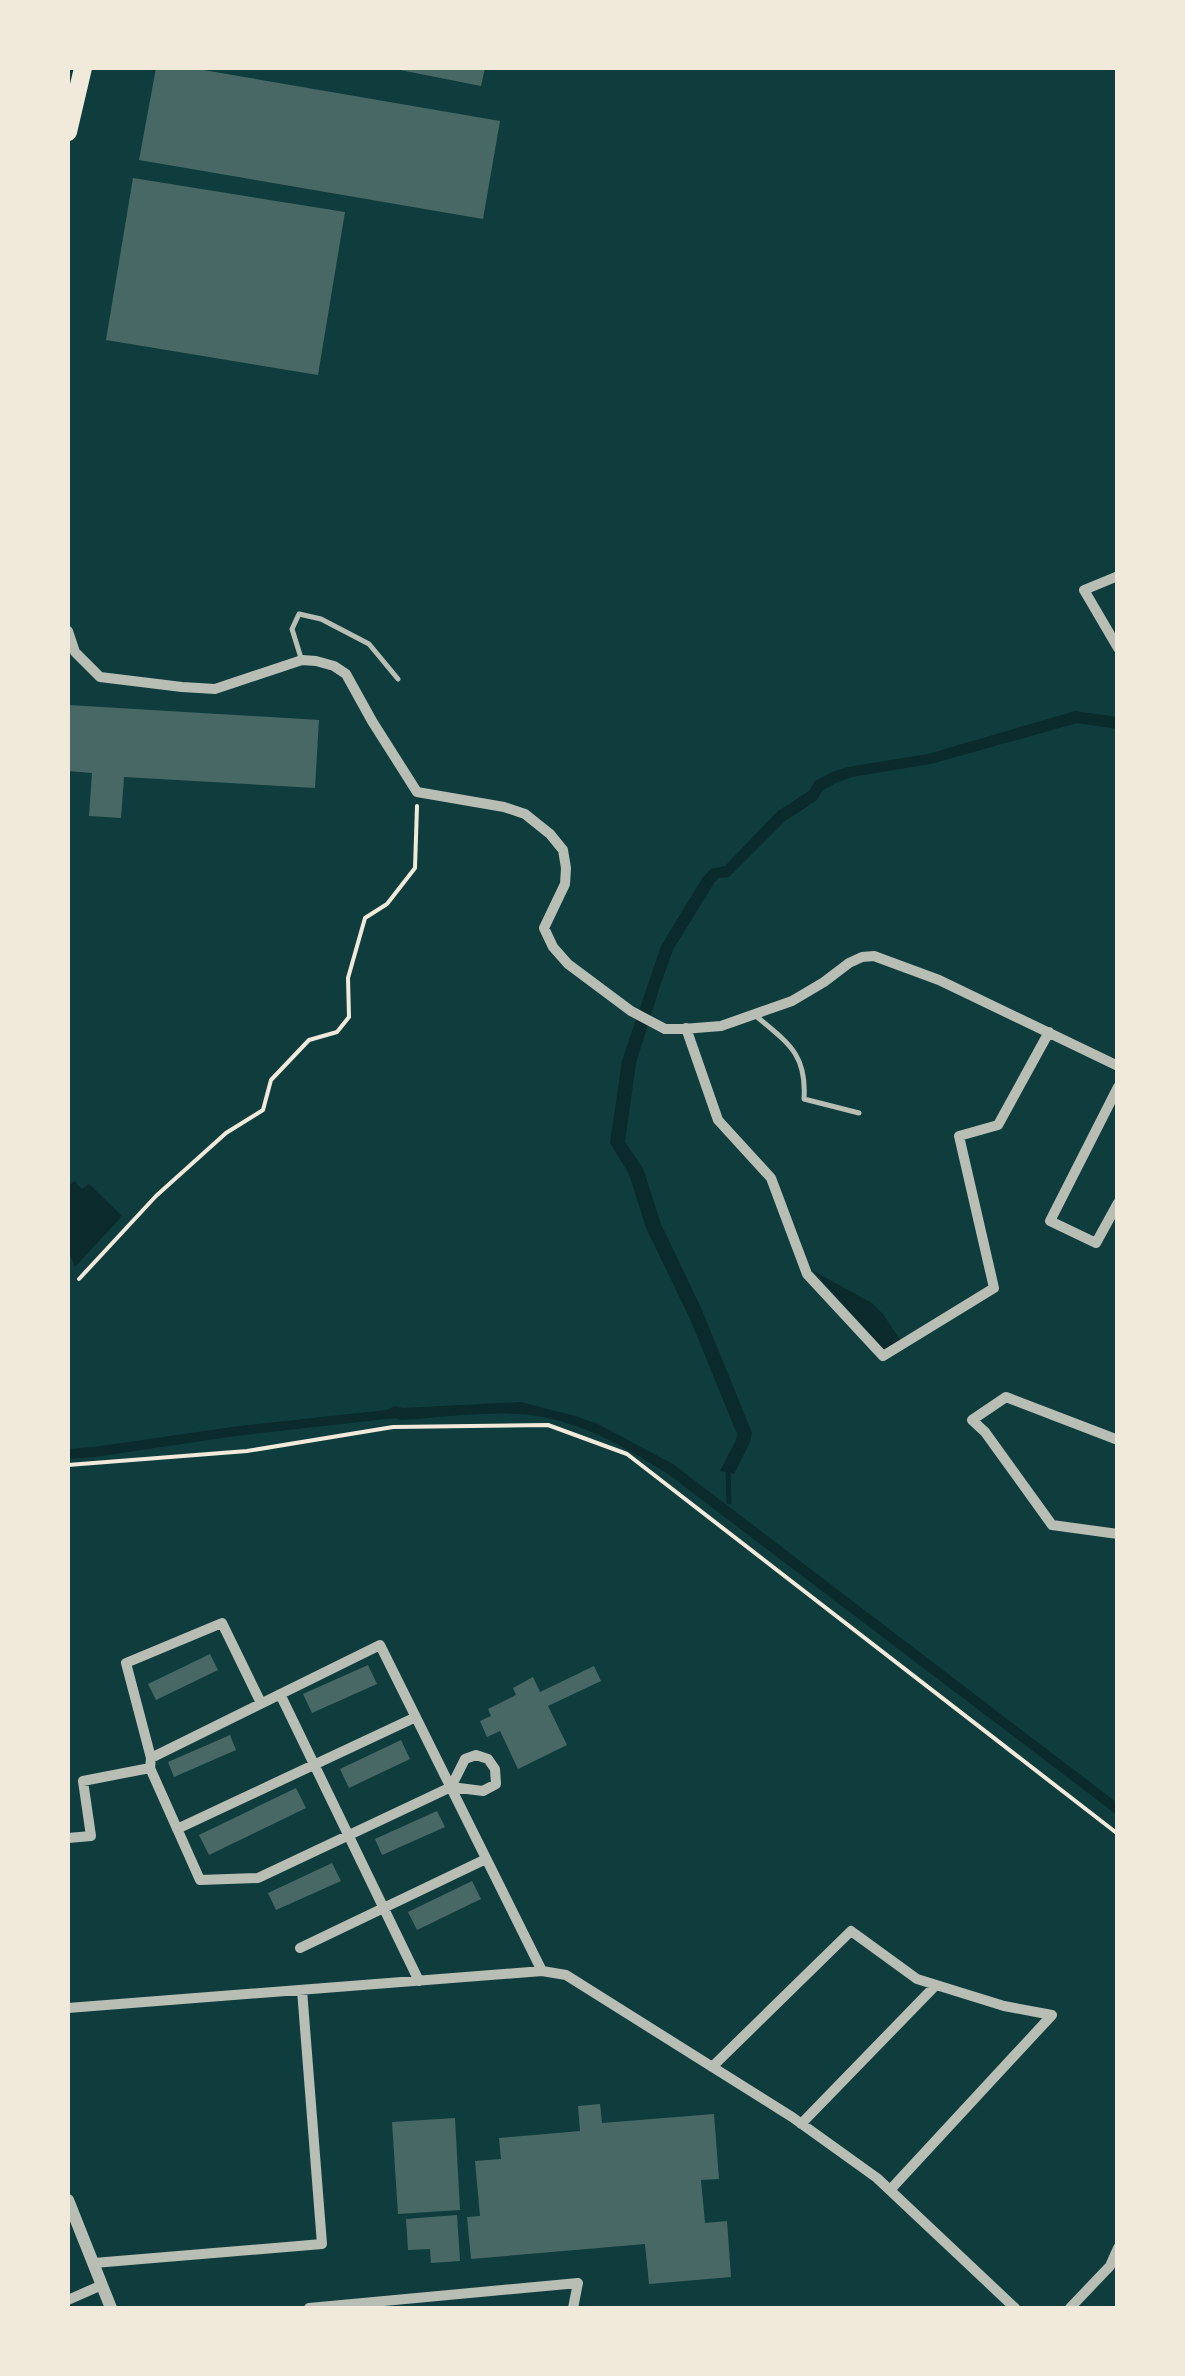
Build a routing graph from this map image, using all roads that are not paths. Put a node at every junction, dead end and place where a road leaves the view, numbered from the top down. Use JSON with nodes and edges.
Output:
{"nodes":[{"id":1,"x":82,"y":68,"type":"edge"},
{"id":2,"x":68,"y":132,"type":"edge"},
{"id":3,"x":1118,"y":576,"type":"edge"},
{"id":4,"x":68,"y":631,"type":"edge"},
{"id":5,"x":1118,"y":648,"type":"edge"},
{"id":6,"x":302,"y":660,"type":"junction"},
{"id":7,"x":398,"y":679,"type":"dead end"},
{"id":8,"x":754,"y":1014,"type":"junction"},
{"id":9,"x":686,"y":1028,"type":"junction"},
{"id":10,"x":1048,"y":1032,"type":"junction"},
{"id":11,"x":1118,"y":1066,"type":"edge"},
{"id":12,"x":1118,"y":1087,"type":"edge"},
{"id":13,"x":858,"y":1113,"type":"dead end"},
{"id":14,"x":1118,"y":1203,"type":"edge"},
{"id":15,"x":1118,"y":1440,"type":"edge"},
{"id":16,"x":1118,"y":1534,"type":"edge"},
{"id":17,"x":280,"y":1694,"type":"junction"},
{"id":18,"x":261,"y":1704,"type":"junction"},
{"id":19,"x":416,"y":1717,"type":"junction"},
{"id":20,"x":151,"y":1763,"type":"junction"},
{"id":21,"x":314,"y":1765,"type":"junction"},
{"id":22,"x":451,"y":1787,"type":"junction"},
{"id":23,"x":177,"y":1828,"type":"junction"},
{"id":24,"x":348,"y":1835,"type":"junction"},
{"id":25,"x":68,"y":1838,"type":"edge"},
{"id":26,"x":486,"y":1859,"type":"junction"},
{"id":27,"x":384,"y":1909,"type":"junction"},
{"id":28,"x":300,"y":1948,"type":"dead end"},
{"id":29,"x":542,"y":1971,"type":"junction"},
{"id":30,"x":419,"y":1981,"type":"junction"},
{"id":31,"x":936,"y":1985,"type":"junction"},
{"id":32,"x":302,"y":1990,"type":"junction"},
{"id":33,"x":68,"y":2008,"type":"edge"},
{"id":34,"x":712,"y":2067,"type":"junction"},
{"id":35,"x":801,"y":2124,"type":"junction"},
{"id":36,"x":890,"y":2190,"type":"junction"},
{"id":37,"x":68,"y":2200,"type":"edge"},
{"id":38,"x":1118,"y":2248,"type":"edge"},
{"id":39,"x":94,"y":2264,"type":"junction"},
{"id":40,"x":102,"y":2285,"type":"junction"},
{"id":41,"x":68,"y":2300,"type":"edge"},
{"id":42,"x":112,"y":2308,"type":"edge"},
{"id":43,"x":309,"y":2308,"type":"edge"},
{"id":44,"x":573,"y":2308,"type":"edge"},
{"id":45,"x":1015,"y":2308,"type":"edge"},
{"id":46,"x":1070,"y":2308,"type":"edge"}],
"edges":[{"from":1,"to":2,"type":"highway"},
{"from":3,"to":5,"type":"street"},
{"from":4,"to":6,"type":"street"},
{"from":6,"to":7,"type":"lane"},
{"from":6,"to":9,"type":"street"},
{"from":8,"to":9,"type":"street"},
{"from":8,"to":10,"type":"street"},
{"from":8,"to":13,"type":"lane"},
{"from":9,"to":10,"type":"street"},
{"from":10,"to":11,"type":"street"},
{"from":12,"to":14,"type":"street"},
{"from":15,"to":16,"type":"street"},
{"from":17,"to":18,"type":"street"},
{"from":17,"to":19,"type":"street"},
{"from":17,"to":21,"type":"street"},
{"from":18,"to":20,"type":"street"},
{"from":18,"to":20,"type":"street"},
{"from":19,"to":21,"type":"street"},
{"from":19,"to":22,"type":"street"},
{"from":20,"to":23,"type":"street"},
{"from":20,"to":25,"type":"street"},
{"from":21,"to":23,"type":"street"},
{"from":21,"to":24,"type":"street"},
{"from":22,"to":22,"type":"street"},
{"from":22,"to":24,"type":"street"},
{"from":22,"to":26,"type":"street"},
{"from":23,"to":24,"type":"street"},
{"from":24,"to":27,"type":"street"},
{"from":26,"to":27,"type":"street"},
{"from":26,"to":29,"type":"street"},
{"from":27,"to":28,"type":"street"},
{"from":27,"to":30,"type":"street"},
{"from":29,"to":30,"type":"street"},
{"from":29,"to":34,"type":"street"},
{"from":30,"to":32,"type":"street"},
{"from":31,"to":34,"type":"street"},
{"from":31,"to":35,"type":"street"},
{"from":31,"to":36,"type":"street"},
{"from":32,"to":33,"type":"street"},
{"from":32,"to":39,"type":"street"},
{"from":34,"to":35,"type":"street"},
{"from":35,"to":36,"type":"street"},
{"from":36,"to":45,"type":"street"},
{"from":37,"to":39,"type":"street"},
{"from":38,"to":46,"type":"street"},
{"from":39,"to":40,"type":"street"},
{"from":40,"to":41,"type":"street"},
{"from":40,"to":42,"type":"street"},
{"from":43,"to":44,"type":"street"}]}
